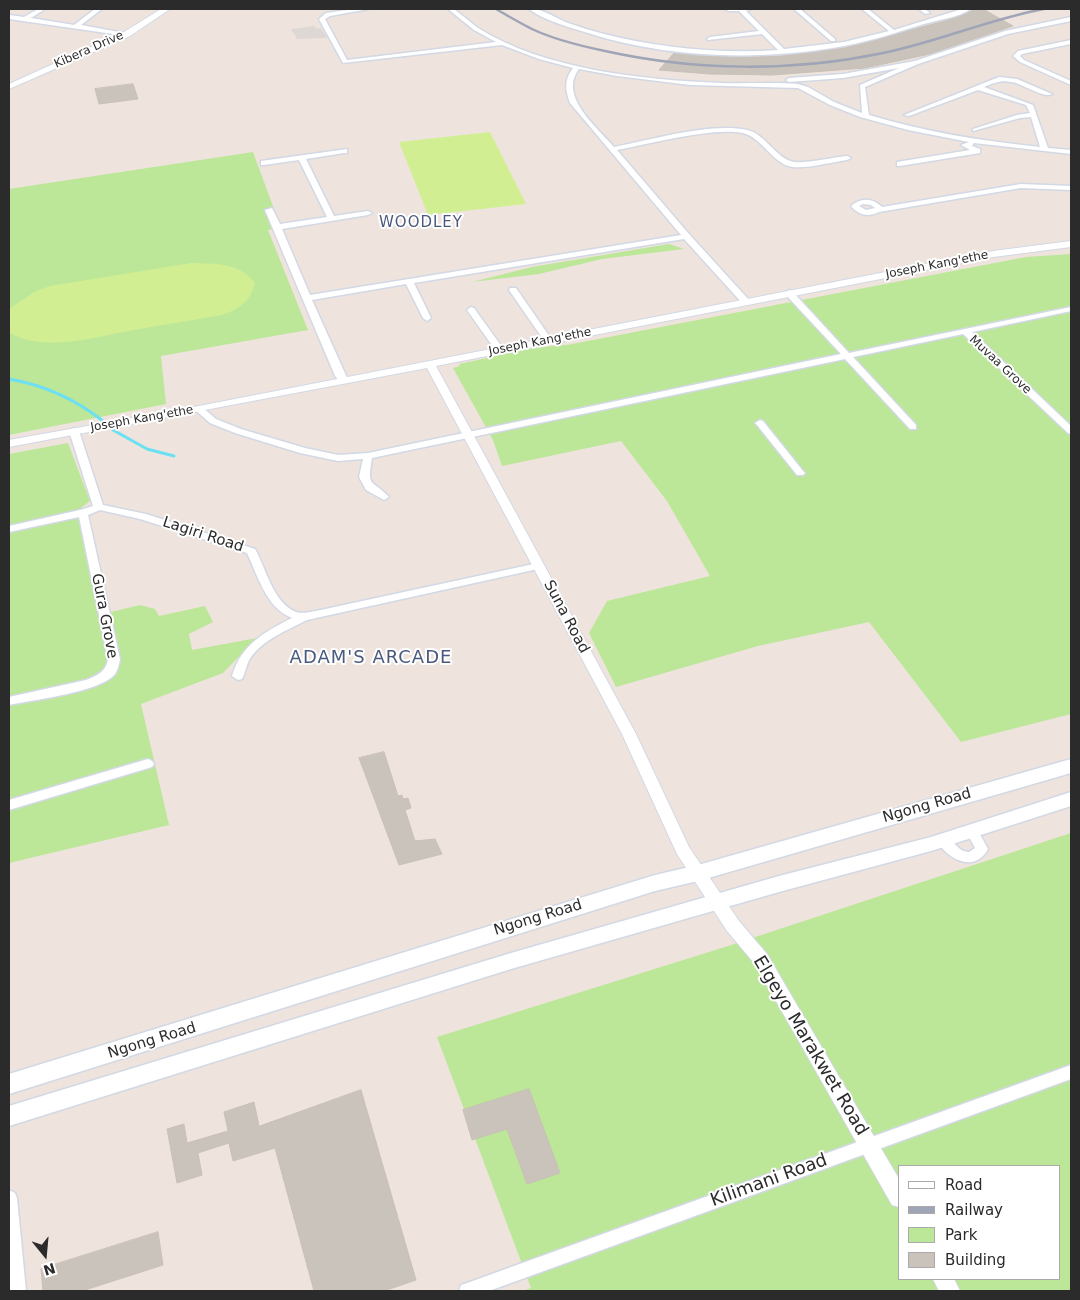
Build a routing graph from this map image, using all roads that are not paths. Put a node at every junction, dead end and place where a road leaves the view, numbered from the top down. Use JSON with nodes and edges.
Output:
{"nodes":[{"id":1,"x":42,"y":9,"type":"edge"},
{"id":2,"x":99,"y":9,"type":"edge"},
{"id":3,"x":166,"y":9,"type":"edge"},
{"id":4,"x":366,"y":9,"type":"edge"},
{"id":5,"x":451,"y":9,"type":"edge"},
{"id":6,"x":532,"y":9,"type":"edge"},
{"id":7,"x":728,"y":9,"type":"edge"},
{"id":8,"x":741,"y":9,"type":"edge"},
{"id":9,"x":748,"y":9,"type":"edge"},
{"id":10,"x":797,"y":9,"type":"edge"},
{"id":11,"x":865,"y":9,"type":"edge"},
{"id":12,"x":968,"y":9,"type":"edge"},
{"id":13,"x":9,"y":17,"type":"edge"},
{"id":14,"x":26,"y":19,"type":"junction"},
{"id":15,"x":1071,"y":19,"type":"edge"},
{"id":16,"x":76,"y":26,"type":"junction"},
{"id":17,"x":891,"y":30,"type":"dead end"},
{"id":18,"x":762,"y":32,"type":"junction"},
{"id":19,"x":127,"y":34,"type":"junction"},
{"id":20,"x":833,"y":40,"type":"dead end"},
{"id":21,"x":504,"y":42,"type":"junction"},
{"id":22,"x":1071,"y":42,"type":"edge"},
{"id":23,"x":718,"y":46,"type":"dead end"},
{"id":24,"x":780,"y":49,"type":"dead end"},
{"id":25,"x":916,"y":63,"type":"junction"},
{"id":26,"x":577,"y":67,"type":"junction"},
{"id":27,"x":634,"y":71,"type":"dead end"},
{"id":28,"x":1071,"y":83,"type":"edge"},
{"id":29,"x":9,"y":87,"type":"edge"},
{"id":30,"x":980,"y":88,"type":"junction"},
{"id":31,"x":1049,"y":94,"type":"dead end"},
{"id":32,"x":866,"y":115,"type":"junction"},
{"id":33,"x":907,"y":115,"type":"dead end"},
{"id":34,"x":1033,"y":115,"type":"junction"},
{"id":35,"x":975,"y":130,"type":"dead end"},
{"id":36,"x":984,"y":143,"type":"junction"},
{"id":37,"x":613,"y":150,"type":"junction"},
{"id":38,"x":1045,"y":150,"type":"junction"},
{"id":39,"x":344,"y":151,"type":"dead end"},
{"id":40,"x":1071,"y":152,"type":"edge"},
{"id":41,"x":302,"y":157,"type":"junction"},
{"id":42,"x":847,"y":158,"type":"dead end"},
{"id":43,"x":264,"y":163,"type":"dead end"},
{"id":44,"x":900,"y":164,"type":"dead end"},
{"id":45,"x":1071,"y":188,"type":"edge"},
{"id":46,"x":270,"y":210,"type":"dead end"},
{"id":47,"x":878,"y":210,"type":"dead end"},
{"id":48,"x":368,"y":213,"type":"dead end"},
{"id":49,"x":331,"y":218,"type":"junction"},
{"id":50,"x":276,"y":226,"type":"junction"},
{"id":51,"x":686,"y":236,"type":"junction"},
{"id":52,"x":1071,"y":244,"type":"edge"},
{"id":53,"x":409,"y":282,"type":"junction"},
{"id":54,"x":513,"y":290,"type":"dead end"},
{"id":55,"x":789,"y":293,"type":"junction"},
{"id":56,"x":308,"y":298,"type":"junction"},
{"id":57,"x":746,"y":302,"type":"junction"},
{"id":58,"x":1071,"y":309,"type":"edge"},
{"id":59,"x":471,"y":310,"type":"dead end"},
{"id":60,"x":427,"y":318,"type":"dead end"},
{"id":61,"x":965,"y":332,"type":"junction"},
{"id":62,"x":548,"y":340,"type":"junction"},
{"id":63,"x":499,"y":349,"type":"junction"},
{"id":64,"x":846,"y":357,"type":"junction"},
{"id":65,"x":430,"y":364,"type":"junction"},
{"id":66,"x":343,"y":380,"type":"junction"},
{"id":67,"x":199,"y":409,"type":"junction"},
{"id":68,"x":760,"y":423,"type":"dead end"},
{"id":69,"x":913,"y":427,"type":"dead end"},
{"id":70,"x":74,"y":431,"type":"junction"},
{"id":71,"x":1071,"y":431,"type":"edge"},
{"id":72,"x":468,"y":437,"type":"junction"},
{"id":73,"x":9,"y":444,"type":"edge"},
{"id":74,"x":368,"y":456,"type":"junction"},
{"id":75,"x":800,"y":473,"type":"dead end"},
{"id":76,"x":384,"y":498,"type":"dead end"},
{"id":77,"x":99,"y":507,"type":"junction"},
{"id":78,"x":83,"y":513,"type":"junction"},
{"id":79,"x":9,"y":529,"type":"edge"},
{"id":80,"x":538,"y":566,"type":"junction"},
{"id":81,"x":306,"y":617,"type":"junction"},
{"id":82,"x":238,"y":676,"type":"dead end"},
{"id":83,"x":9,"y":701,"type":"edge"},
{"id":84,"x":148,"y":764,"type":"dead end"},
{"id":85,"x":1071,"y":766,"type":"edge"},
{"id":86,"x":1071,"y":799,"type":"edge"},
{"id":87,"x":9,"y":805,"type":"edge"},
{"id":88,"x":972,"y":830,"type":"junction"},
{"id":89,"x":943,"y":840,"type":"junction"},
{"id":90,"x":698,"y":873,"type":"junction"},
{"id":91,"x":716,"y":902,"type":"junction"},
{"id":92,"x":1071,"y":1072,"type":"edge"},
{"id":93,"x":9,"y":1084,"type":"edge"},
{"id":94,"x":9,"y":1116,"type":"edge"},
{"id":95,"x":869,"y":1144,"type":"junction"},
{"id":96,"x":898,"y":1196,"type":"edge"},
{"id":97,"x":9,"y":1198,"type":"edge"},
{"id":98,"x":944,"y":1280,"type":"edge"},
{"id":99,"x":472,"y":1290,"type":"edge"},
{"id":100,"x":18,"y":1291,"type":"edge"},
{"id":101,"x":950,"y":1291,"type":"edge"}],
"edges":[{"from":1,"to":14,"type":"street"},
{"from":2,"to":16,"type":"street"},
{"from":3,"to":19,"type":"street","name":"Kibera Drive"},
{"from":4,"to":21,"type":"street"},
{"from":5,"to":21,"type":"street"},
{"from":6,"to":12,"type":"street"},
{"from":7,"to":8,"type":"street"},
{"from":8,"to":9,"type":"street"},
{"from":8,"to":18,"type":"street"},
{"from":10,"to":20,"type":"street"},
{"from":11,"to":17,"type":"street"},
{"from":13,"to":14,"type":"street"},
{"from":14,"to":16,"type":"street"},
{"from":15,"to":25,"type":"street"},
{"from":16,"to":19,"type":"street"},
{"from":18,"to":23,"type":"street"},
{"from":18,"to":24,"type":"street"},
{"from":19,"to":29,"type":"street","name":"Kibera Drive"},
{"from":21,"to":26,"type":"street"},
{"from":22,"to":28,"type":"street"},
{"from":25,"to":27,"type":"street"},
{"from":25,"to":32,"type":"street"},
{"from":26,"to":32,"type":"street"},
{"from":26,"to":37,"type":"street"},
{"from":30,"to":31,"type":"street"},
{"from":30,"to":33,"type":"street"},
{"from":30,"to":34,"type":"street"},
{"from":32,"to":36,"type":"street"},
{"from":34,"to":35,"type":"street"},
{"from":34,"to":38,"type":"street"},
{"from":36,"to":38,"type":"street"},
{"from":36,"to":44,"type":"street"},
{"from":37,"to":42,"type":"street"},
{"from":37,"to":51,"type":"street"},
{"from":38,"to":40,"type":"street"},
{"from":39,"to":41,"type":"street"},
{"from":41,"to":43,"type":"street"},
{"from":41,"to":49,"type":"street"},
{"from":45,"to":47,"type":"street"},
{"from":46,"to":50,"type":"street"},
{"from":48,"to":49,"type":"street"},
{"from":49,"to":50,"type":"street"},
{"from":50,"to":56,"type":"street"},
{"from":51,"to":53,"type":"street"},
{"from":51,"to":57,"type":"street"},
{"from":52,"to":55,"type":"street","name":"Joseph Kang'ethe"},
{"from":53,"to":56,"type":"street"},
{"from":53,"to":60,"type":"street"},
{"from":54,"to":62,"type":"street"},
{"from":55,"to":57,"type":"street","name":"Joseph Kang'ethe"},
{"from":55,"to":64,"type":"street"},
{"from":56,"to":66,"type":"street"},
{"from":57,"to":62,"type":"street","name":"Joseph Kang'ethe"},
{"from":58,"to":61,"type":"street","name":"Muvaa Grove"},
{"from":59,"to":63,"type":"street"},
{"from":61,"to":64,"type":"street"},
{"from":61,"to":71,"type":"street","name":"Muvaa Grove"},
{"from":62,"to":63,"type":"street","name":"Joseph Kang'ethe"},
{"from":63,"to":65,"type":"street","name":"Joseph Kang'ethe"},
{"from":64,"to":69,"type":"street"},
{"from":64,"to":72,"type":"street"},
{"from":65,"to":66,"type":"street","name":"Joseph Kang'ethe"},
{"from":65,"to":72,"type":"street","name":"Suna Road"},
{"from":66,"to":67,"type":"street","name":"Joseph Kang'ethe"},
{"from":67,"to":70,"type":"street","name":"Joseph Kang'ethe"},
{"from":67,"to":74,"type":"street"},
{"from":68,"to":75,"type":"street"},
{"from":70,"to":73,"type":"street","name":"Joseph Kang'ethe"},
{"from":70,"to":77,"type":"street"},
{"from":72,"to":74,"type":"street"},
{"from":72,"to":80,"type":"street","name":"Suna Road"},
{"from":74,"to":76,"type":"street"},
{"from":77,"to":78,"type":"street"},
{"from":77,"to":81,"type":"street","name":"Lagiri Road"},
{"from":78,"to":79,"type":"street"},
{"from":78,"to":83,"type":"street","name":"Gura Grove"},
{"from":80,"to":81,"type":"street"},
{"from":80,"to":90,"type":"street","name":"Suna Road"},
{"from":81,"to":82,"type":"street"},
{"from":84,"to":87,"type":"street"},
{"from":85,"to":90,"type":"main road","name":"Ngong Road"},
{"from":86,"to":88,"type":"main road","name":"Ngong Road"},
{"from":88,"to":89,"type":"main road","name":"Ngong Road"},
{"from":88,"to":89,"type":"street"},
{"from":89,"to":91,"type":"main road","name":"Ngong Road"},
{"from":90,"to":91,"type":"street","name":"Elgeyo Marakwet Road"},
{"from":90,"to":93,"type":"main road","name":"Ngong Road"},
{"from":91,"to":94,"type":"main road","name":"Ngong Road"},
{"from":91,"to":95,"type":"street","name":"Elgeyo Marakwet Road"},
{"from":92,"to":95,"type":"street","name":"Kilimani Road"},
{"from":95,"to":96,"type":"street","name":"Elgeyo Marakwet Road"},
{"from":95,"to":99,"type":"street","name":"Kilimani Road"},
{"from":97,"to":100,"type":"street"},
{"from":98,"to":101,"type":"street"}]}
